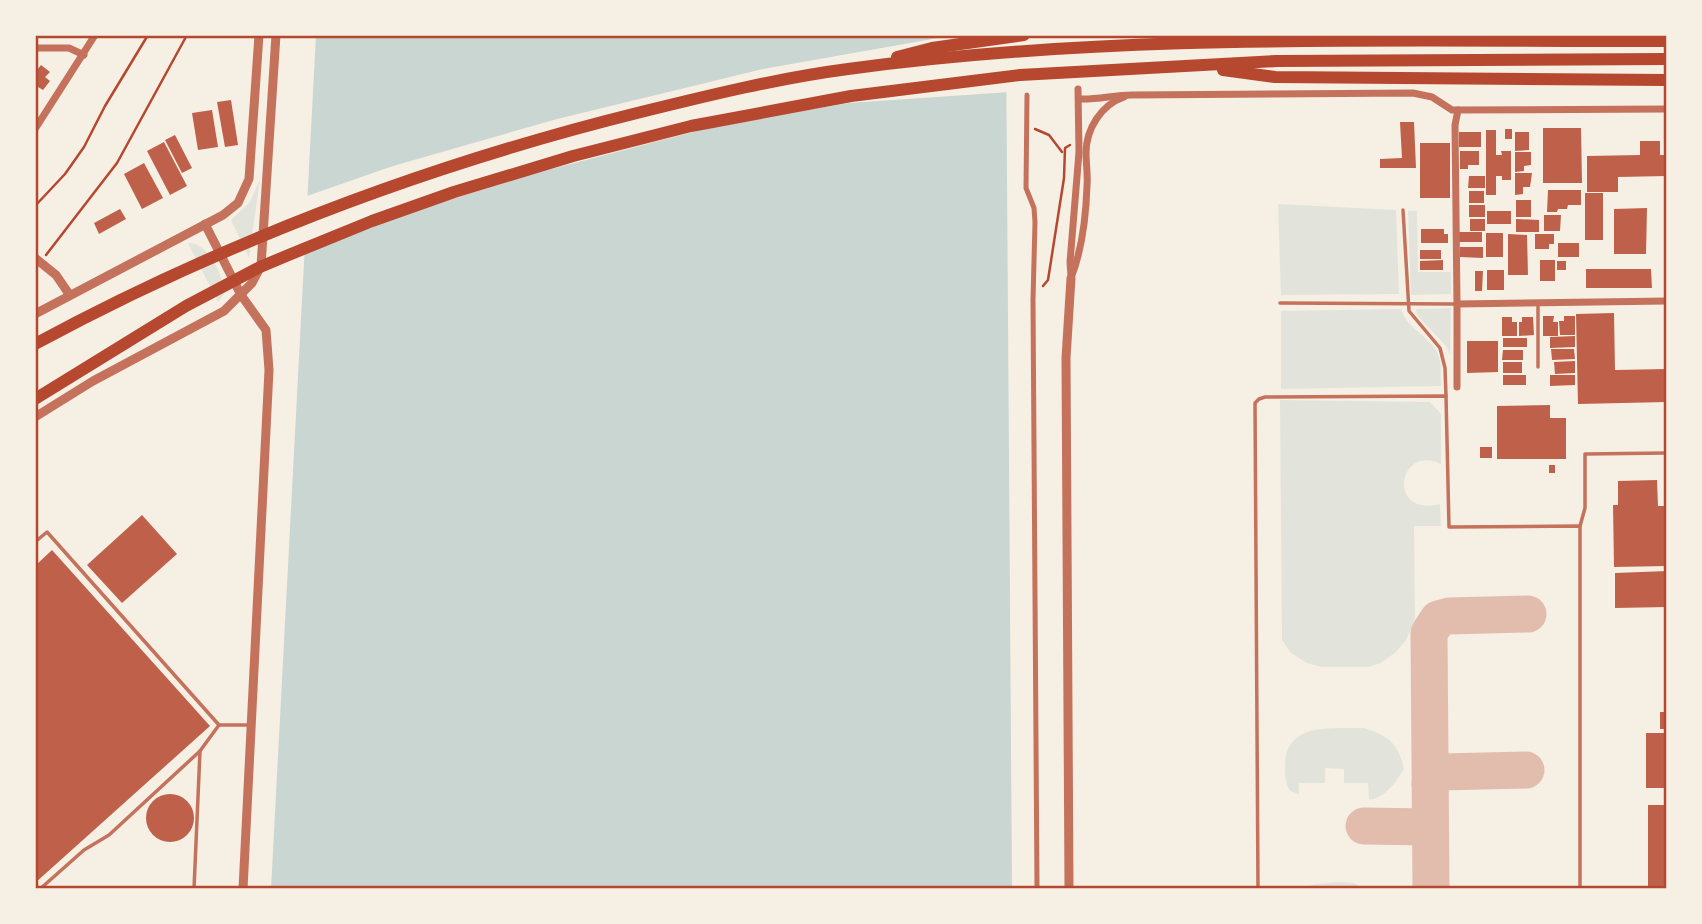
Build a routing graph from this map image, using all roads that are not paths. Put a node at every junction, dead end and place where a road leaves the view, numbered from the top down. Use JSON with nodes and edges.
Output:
{"nodes":[{"id":1,"x":95,"y":35,"type":"edge"},
{"id":2,"x":259,"y":35,"type":"edge"},
{"id":3,"x":276,"y":35,"type":"edge"},
{"id":4,"x":1024,"y":35,"type":"edge"},
{"id":5,"x":1019,"y":36,"type":"edge"},
{"id":6,"x":1667,"y":41,"type":"edge"},
{"id":7,"x":35,"y":48,"type":"edge"},
{"id":8,"x":84,"y":55,"type":"junction"},
{"id":9,"x":1667,"y":60,"type":"edge"},
{"id":10,"x":1198,"y":66,"type":"junction"},
{"id":11,"x":845,"y":69,"type":"junction"},
{"id":12,"x":1667,"y":80,"type":"edge"},
{"id":13,"x":1078,"y":89,"type":"dead end"},
{"id":14,"x":1027,"y":95,"type":"dead end"},
{"id":15,"x":1131,"y":95,"type":"junction"},
{"id":16,"x":1079,"y":99,"type":"junction"},
{"id":17,"x":1667,"y":109,"type":"edge"},
{"id":18,"x":1458,"y":110,"type":"junction"},
{"id":19,"x":35,"y":129,"type":"edge"},
{"id":20,"x":1403,"y":210,"type":"dead end"},
{"id":21,"x":205,"y":224,"type":"junction"},
{"id":22,"x":38,"y":260,"type":"edge"},
{"id":23,"x":1072,"y":278,"type":"junction"},
{"id":24,"x":69,"y":294,"type":"junction"},
{"id":25,"x":241,"y":295,"type":"junction"},
{"id":26,"x":1667,"y":302,"type":"edge"},
{"id":27,"x":1280,"y":303,"type":"dead end"},
{"id":28,"x":1538,"y":303,"type":"junction"},
{"id":29,"x":1408,"y":304,"type":"junction"},
{"id":30,"x":1457,"y":304,"type":"junction"},
{"id":31,"x":35,"y":314,"type":"edge"},
{"id":32,"x":35,"y":344,"type":"edge"},
{"id":33,"x":1538,"y":367,"type":"dead end"},
{"id":34,"x":1457,"y":387,"type":"dead end"},
{"id":35,"x":1446,"y":396,"type":"junction"},
{"id":36,"x":35,"y":399,"type":"edge"},
{"id":37,"x":35,"y":417,"type":"edge"},
{"id":38,"x":1667,"y":453,"type":"edge"},
{"id":39,"x":1580,"y":526,"type":"junction"},
{"id":40,"x":35,"y":542,"type":"edge"},
{"id":41,"x":219,"y":725,"type":"junction"},
{"id":42,"x":251,"y":725,"type":"junction"},
{"id":43,"x":200,"y":751,"type":"junction"},
{"id":44,"x":40,"y":889,"type":"edge"},
{"id":45,"x":194,"y":889,"type":"edge"},
{"id":46,"x":243,"y":889,"type":"edge"},
{"id":47,"x":1037,"y":889,"type":"edge"},
{"id":48,"x":1069,"y":889,"type":"edge"},
{"id":49,"x":1258,"y":889,"type":"edge"},
{"id":50,"x":1580,"y":889,"type":"edge"}],
"edges":[{"from":1,"to":8,"type":"street"},
{"from":2,"to":21,"type":"street"},
{"from":3,"to":25,"type":"street"},
{"from":4,"to":5,"type":"highway"},
{"from":5,"to":11,"type":"highway"},
{"from":6,"to":11,"type":"highway"},
{"from":7,"to":8,"type":"street"},
{"from":8,"to":19,"type":"street"},
{"from":9,"to":10,"type":"highway"},
{"from":10,"to":12,"type":"highway"},
{"from":10,"to":36,"type":"highway"},
{"from":11,"to":32,"type":"highway"},
{"from":13,"to":16,"type":"street"},
{"from":14,"to":47,"type":"street"},
{"from":15,"to":16,"type":"street"},
{"from":15,"to":18,"type":"street"},
{"from":15,"to":23,"type":"street"},
{"from":16,"to":23,"type":"street"},
{"from":17,"to":18,"type":"street"},
{"from":18,"to":30,"type":"street"},
{"from":20,"to":29,"type":"lane"},
{"from":21,"to":24,"type":"street"},
{"from":21,"to":25,"type":"street"},
{"from":22,"to":24,"type":"street"},
{"from":23,"to":48,"type":"street"},
{"from":24,"to":31,"type":"street"},
{"from":25,"to":37,"type":"street"},
{"from":25,"to":42,"type":"street"},
{"from":26,"to":28,"type":"street"},
{"from":27,"to":29,"type":"lane"},
{"from":28,"to":30,"type":"street"},
{"from":28,"to":33,"type":"lane"},
{"from":29,"to":30,"type":"lane"},
{"from":29,"to":35,"type":"lane"},
{"from":30,"to":34,"type":"street"},
{"from":35,"to":39,"type":"lane"},
{"from":35,"to":49,"type":"lane"},
{"from":38,"to":39,"type":"lane"},
{"from":39,"to":50,"type":"lane"},
{"from":40,"to":41,"type":"lane"},
{"from":41,"to":42,"type":"lane"},
{"from":41,"to":43,"type":"lane"},
{"from":42,"to":46,"type":"street"},
{"from":43,"to":44,"type":"lane"},
{"from":43,"to":45,"type":"lane"}]}
